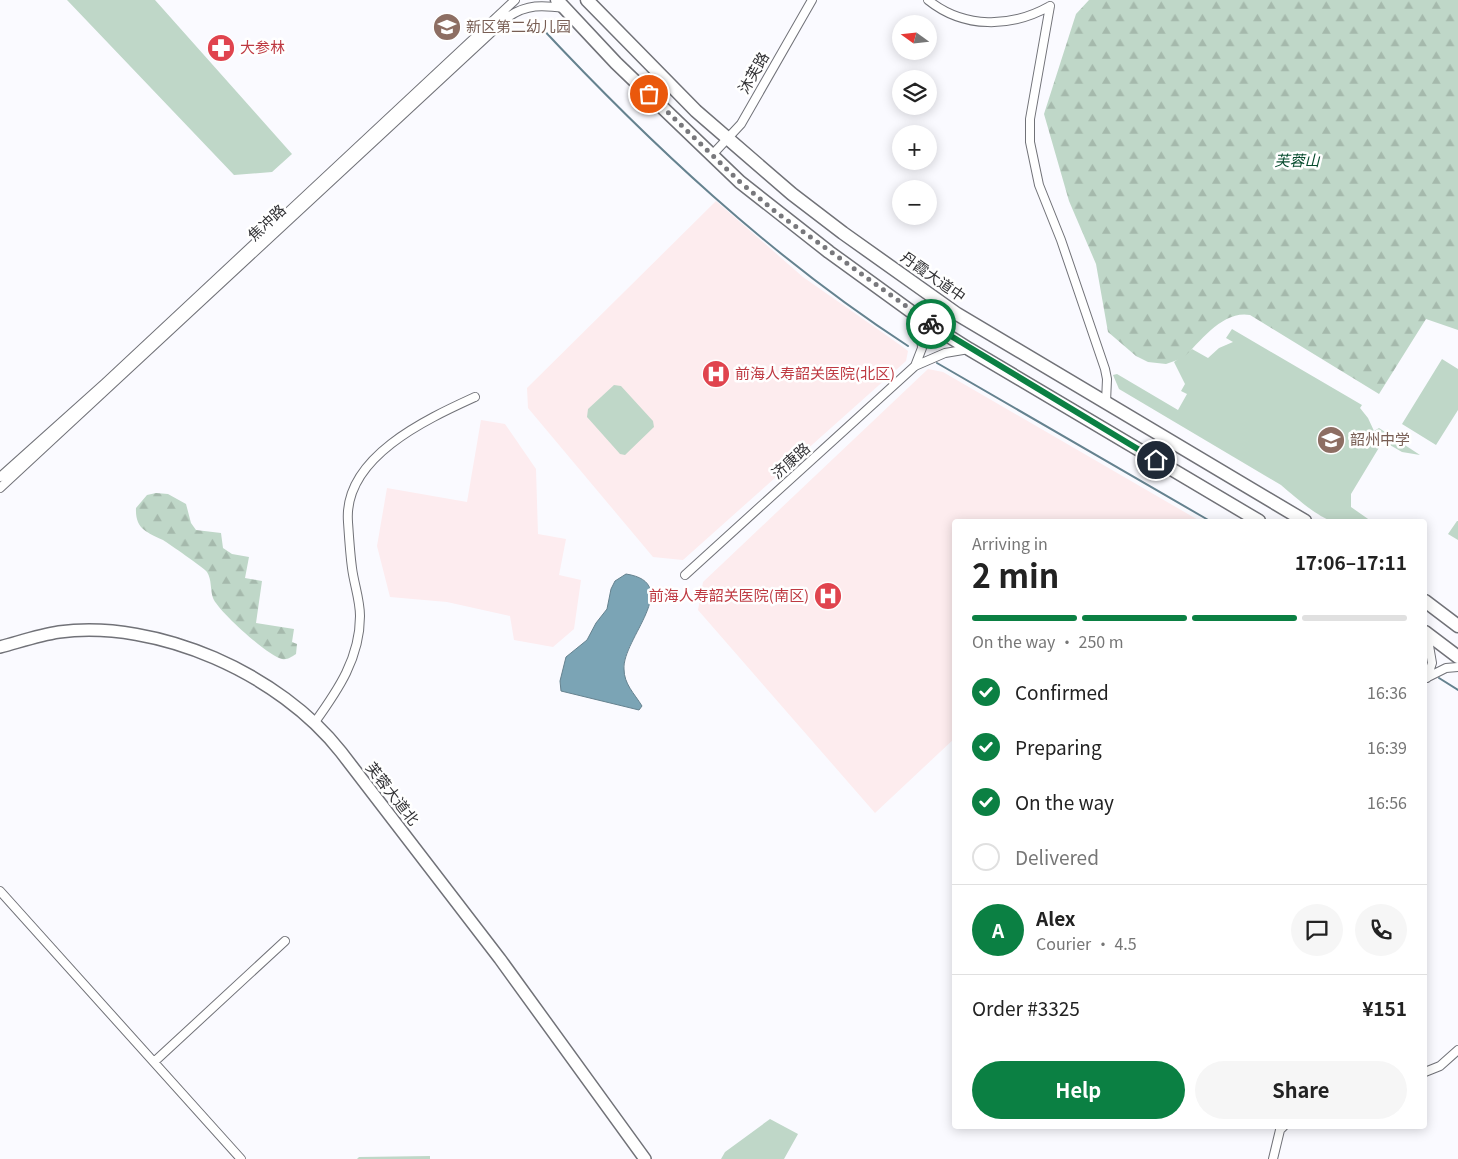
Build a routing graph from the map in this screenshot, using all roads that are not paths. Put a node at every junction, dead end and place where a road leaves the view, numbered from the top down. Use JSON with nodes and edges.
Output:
{"nodes":[{"id":1,"x":515,"y":0,"type":"edge"},
{"id":2,"x":587,"y":0,"type":"edge"},
{"id":3,"x":812,"y":0,"type":"edge"},
{"id":4,"x":928,"y":0,"type":"edge"},
{"id":5,"x":561,"y":4,"type":"edge"},
{"id":6,"x":728,"y":139,"type":"junction"},
{"id":7,"x":712,"y":155,"type":"junction"},
{"id":8,"x":920,"y":318,"type":"junction"},
{"id":9,"x":969,"y":349,"type":"junction"},
{"id":10,"x":915,"y":366,"type":"junction"},
{"id":11,"x":475,"y":397,"type":"dead end"},
{"id":12,"x":1106,"y":402,"type":"junction"},
{"id":13,"x":0,"y":477,"type":"edge"},
{"id":14,"x":0,"y":488,"type":"edge"},
{"id":15,"x":1256,"y":519,"type":"edge"},
{"id":16,"x":1301,"y":519,"type":"edge"},
{"id":17,"x":685,"y":575,"type":"dead end"},
{"id":18,"x":1427,"y":603,"type":"edge"},
{"id":19,"x":1458,"y":626,"type":"edge"},
{"id":20,"x":1427,"y":633,"type":"edge"},
{"id":21,"x":1427,"y":637,"type":"edge"},
{"id":22,"x":0,"y":647,"type":"edge"},
{"id":23,"x":1458,"y":657,"type":"edge"},
{"id":24,"x":1458,"y":667,"type":"edge"},
{"id":25,"x":1427,"y":676,"type":"edge"},
{"id":26,"x":1427,"y":678,"type":"edge"},
{"id":27,"x":315,"y":722,"type":"junction"},
{"id":28,"x":0,"y":891,"type":"edge"},
{"id":29,"x":285,"y":940,"type":"dead end"},
{"id":30,"x":1458,"y":1050,"type":"edge"},
{"id":31,"x":154,"y":1062,"type":"junction"},
{"id":32,"x":1427,"y":1071,"type":"edge"},
{"id":33,"x":1281,"y":1129,"type":"edge"},
{"id":34,"x":240,"y":1159,"type":"edge"},
{"id":35,"x":645,"y":1159,"type":"edge"},
{"id":36,"x":1273,"y":1159,"type":"edge"}],
"edges":[{"from":1,"to":13,"type":"street","name":"焦冲路"},
{"from":2,"to":6,"type":"main road","name":"丹霞大道中"},
{"from":3,"to":6,"type":"street","name":"沐芙路"},
{"from":4,"to":12,"type":"street"},
{"from":5,"to":7,"type":"main road"},
{"from":5,"to":14,"type":"street","name":"焦冲路"},
{"from":6,"to":7,"type":"street","name":"沐芙路"},
{"from":6,"to":12,"type":"main road","name":"丹霞大道中"},
{"from":7,"to":8,"type":"main road"},
{"from":8,"to":9,"type":"main road"},
{"from":8,"to":10,"type":"street"},
{"from":9,"to":10,"type":"street","name":"济康路"},
{"from":9,"to":15,"type":"main road"},
{"from":10,"to":17,"type":"street","name":"济康路"},
{"from":11,"to":27,"type":"street"},
{"from":12,"to":16,"type":"main road","name":"丹霞大道中"},
{"from":18,"to":19,"type":"main road"},
{"from":20,"to":23,"type":"main road"},
{"from":21,"to":25,"type":"street"},
{"from":22,"to":27,"type":"main road","name":"芙蓉大道北"},
{"from":24,"to":26,"type":"street"},
{"from":27,"to":35,"type":"main road","name":"芙蓉大道北"},
{"from":28,"to":31,"type":"street"},
{"from":29,"to":31,"type":"street"},
{"from":30,"to":32,"type":"street"},
{"from":31,"to":34,"type":"street"},
{"from":33,"to":36,"type":"street"}]}
